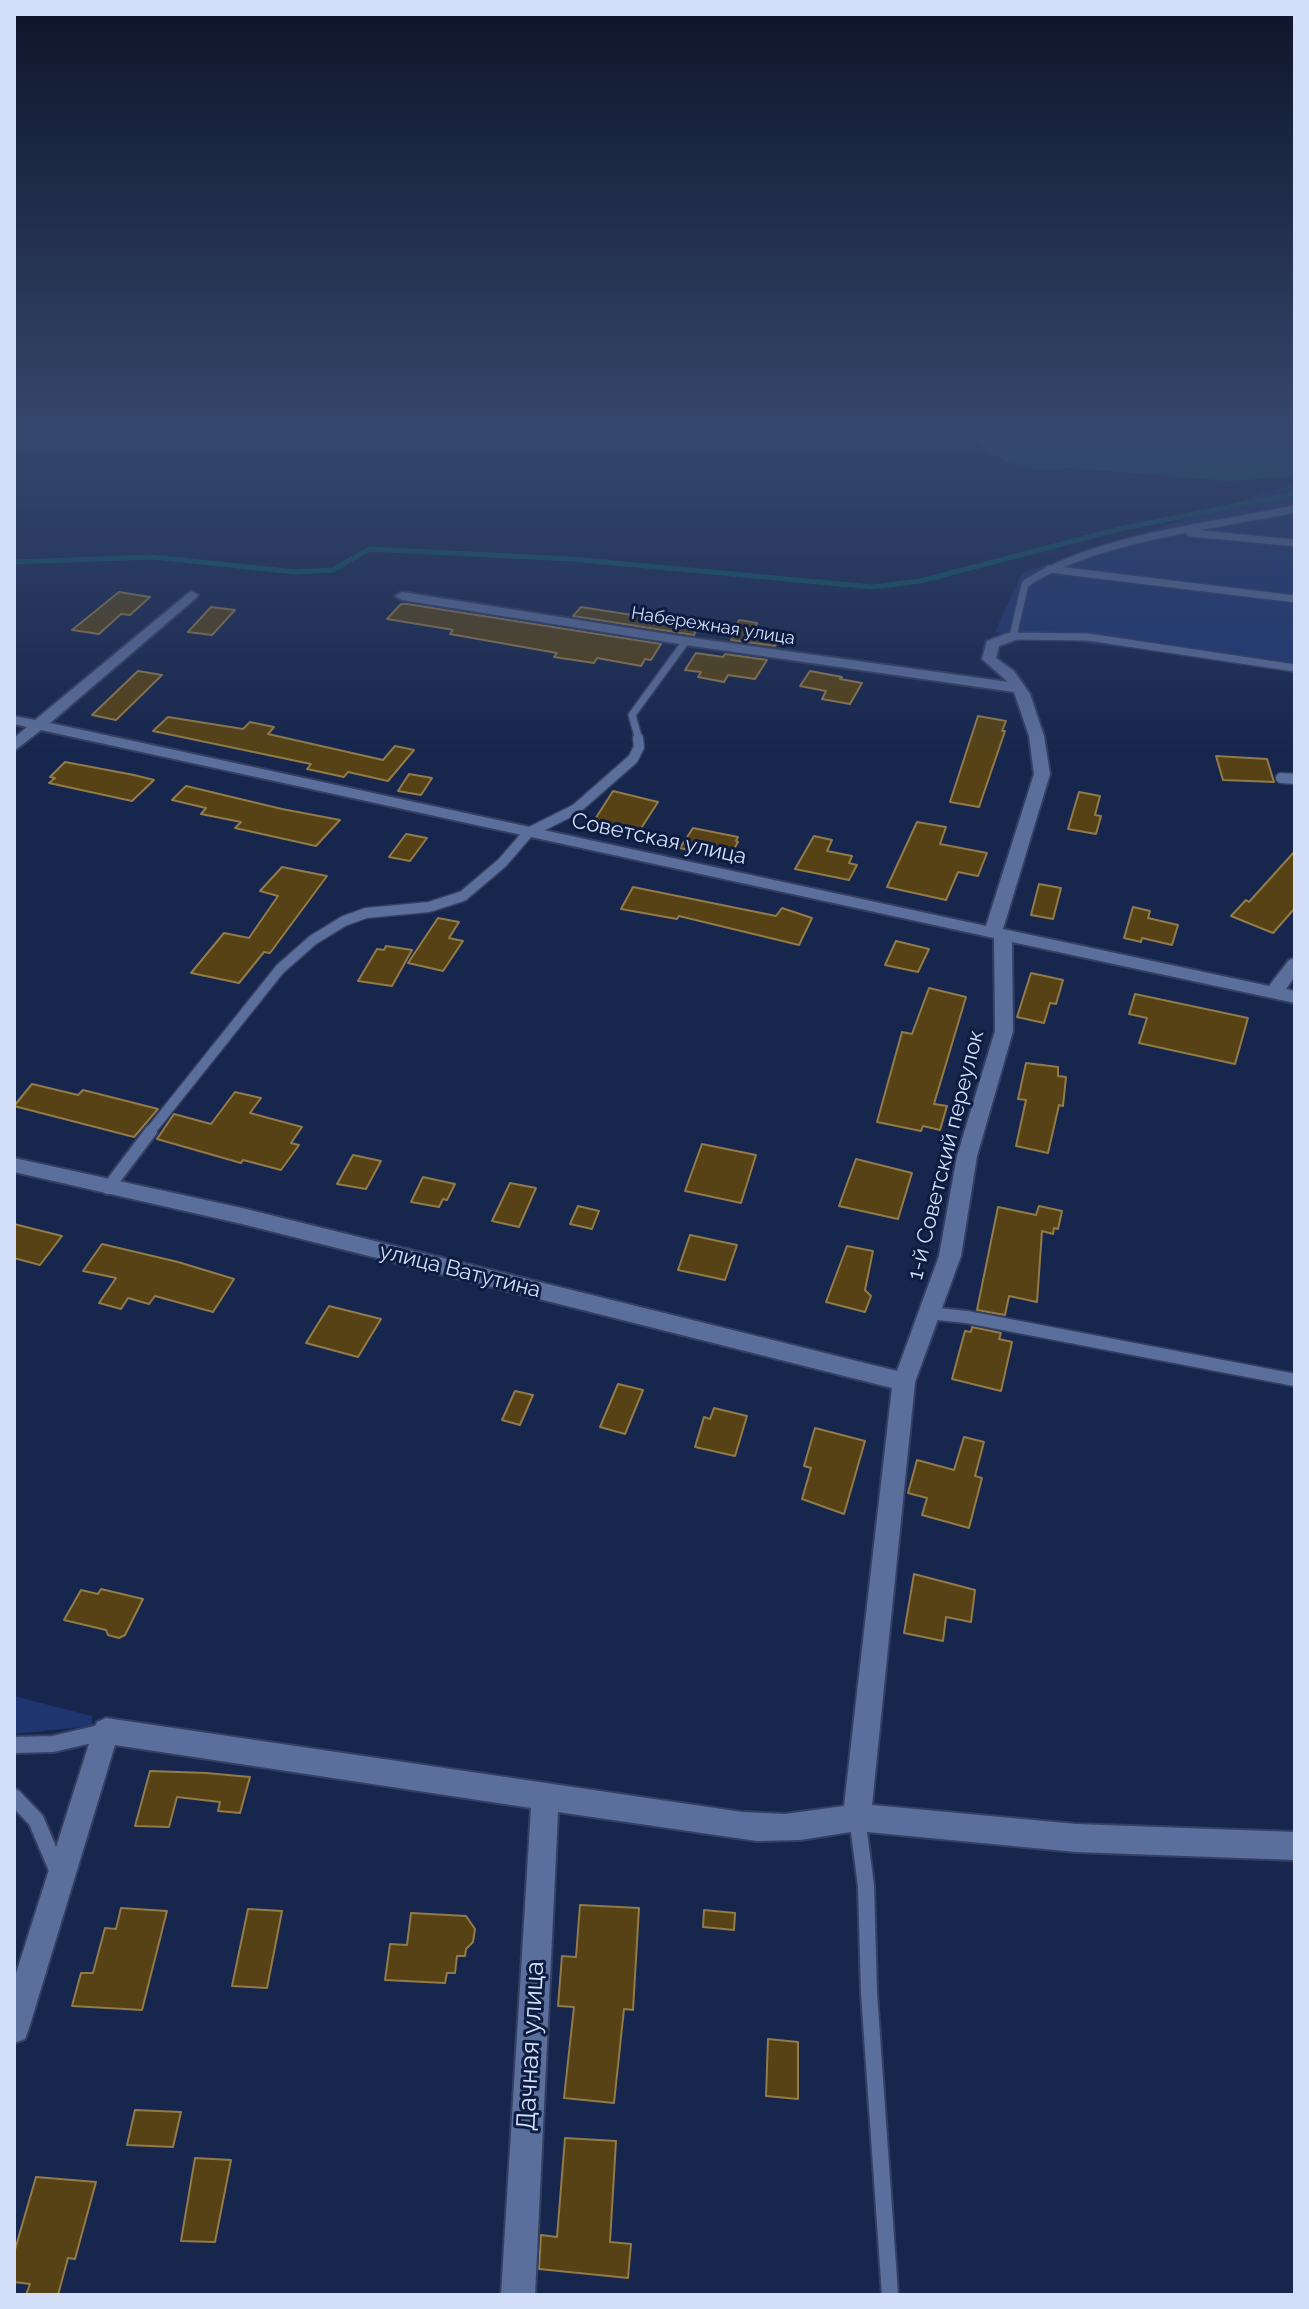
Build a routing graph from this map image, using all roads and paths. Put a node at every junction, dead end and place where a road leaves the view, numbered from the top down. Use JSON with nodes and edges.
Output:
{"nodes":[{"id":1,"x":1124,"y":544,"type":"edge"},
{"id":2,"x":1047,"y":569,"type":"junction"},
{"id":3,"x":191,"y":595,"type":"dead end"},
{"id":4,"x":402,"y":596,"type":"dead end"},
{"id":5,"x":1295,"y":599,"type":"edge"},
{"id":6,"x":1013,"y":636,"type":"junction"},
{"id":7,"x":686,"y":641,"type":"junction"},
{"id":8,"x":1295,"y":668,"type":"edge"},
{"id":9,"x":1019,"y":688,"type":"junction"},
{"id":10,"x":14,"y":720,"type":"edge"},
{"id":11,"x":39,"y":725,"type":"junction"},
{"id":12,"x":14,"y":746,"type":"edge"},
{"id":13,"x":1281,"y":778,"type":"dead end"},
{"id":14,"x":1295,"y":779,"type":"edge"},
{"id":15,"x":528,"y":833,"type":"junction"},
{"id":16,"x":998,"y":933,"type":"junction"},
{"id":17,"x":1295,"y":964,"type":"edge"},
{"id":18,"x":1274,"y":992,"type":"junction"},
{"id":19,"x":1295,"y":997,"type":"edge"},
{"id":20,"x":14,"y":1165,"type":"edge"},
{"id":21,"x":108,"y":1188,"type":"junction"},
{"id":22,"x":928,"y":1313,"type":"junction"},
{"id":23,"x":1295,"y":1380,"type":"edge"},
{"id":24,"x":904,"y":1382,"type":"junction"},
{"id":25,"x":106,"y":1731,"type":"junction"},
{"id":26,"x":14,"y":1745,"type":"edge"},
{"id":27,"x":14,"y":1797,"type":"edge"},
{"id":28,"x":545,"y":1797,"type":"junction"},
{"id":29,"x":857,"y":1817,"type":"junction"},
{"id":30,"x":1295,"y":1846,"type":"edge"},
{"id":31,"x":60,"y":1878,"type":"junction"},
{"id":32,"x":14,"y":2028,"type":"edge"},
{"id":33,"x":518,"y":2295,"type":"edge"},
{"id":34,"x":890,"y":2295,"type":"edge"}],
"edges":[{"from":1,"to":2,"type":"lane"},
{"from":2,"to":5,"type":"lane"},
{"from":2,"to":6,"type":"lane"},
{"from":3,"to":11,"type":"street"},
{"from":4,"to":7,"type":"street","name":"Набережная улица"},
{"from":6,"to":8,"type":"lane"},
{"from":6,"to":9,"type":"street"},
{"from":7,"to":9,"type":"street","name":"Набережная улица"},
{"from":7,"to":15,"type":"lane"},
{"from":9,"to":16,"type":"street","name":"1-й Советский переулок"},
{"from":10,"to":11,"type":"street","name":"Советская улица"},
{"from":11,"to":12,"type":"street"},
{"from":11,"to":15,"type":"street","name":"Советская улица"},
{"from":13,"to":14,"type":"lane"},
{"from":15,"to":16,"type":"street","name":"Советская улица"},
{"from":15,"to":21,"type":"lane"},
{"from":16,"to":18,"type":"street","name":"Советская улица"},
{"from":16,"to":22,"type":"street","name":"1-й Советский переулок"},
{"from":17,"to":18,"type":"street"},
{"from":18,"to":19,"type":"street","name":"Советская улица"},
{"from":20,"to":21,"type":"street","name":"улица Ватутина"},
{"from":21,"to":24,"type":"street","name":"улица Ватутина"},
{"from":22,"to":23,"type":"lane"},
{"from":22,"to":24,"type":"street","name":"1-й Советский переулок"},
{"from":24,"to":29,"type":"street","name":"1-й Советский переулок"},
{"from":25,"to":26,"type":"lane"},
{"from":25,"to":28,"type":"street"},
{"from":25,"to":31,"type":"street"},
{"from":27,"to":31,"type":"lane"},
{"from":28,"to":29,"type":"street"},
{"from":28,"to":33,"type":"street","name":"Дачная улица"},
{"from":29,"to":30,"type":"street"},
{"from":29,"to":34,"type":"lane"},
{"from":31,"to":32,"type":"street"}]}
